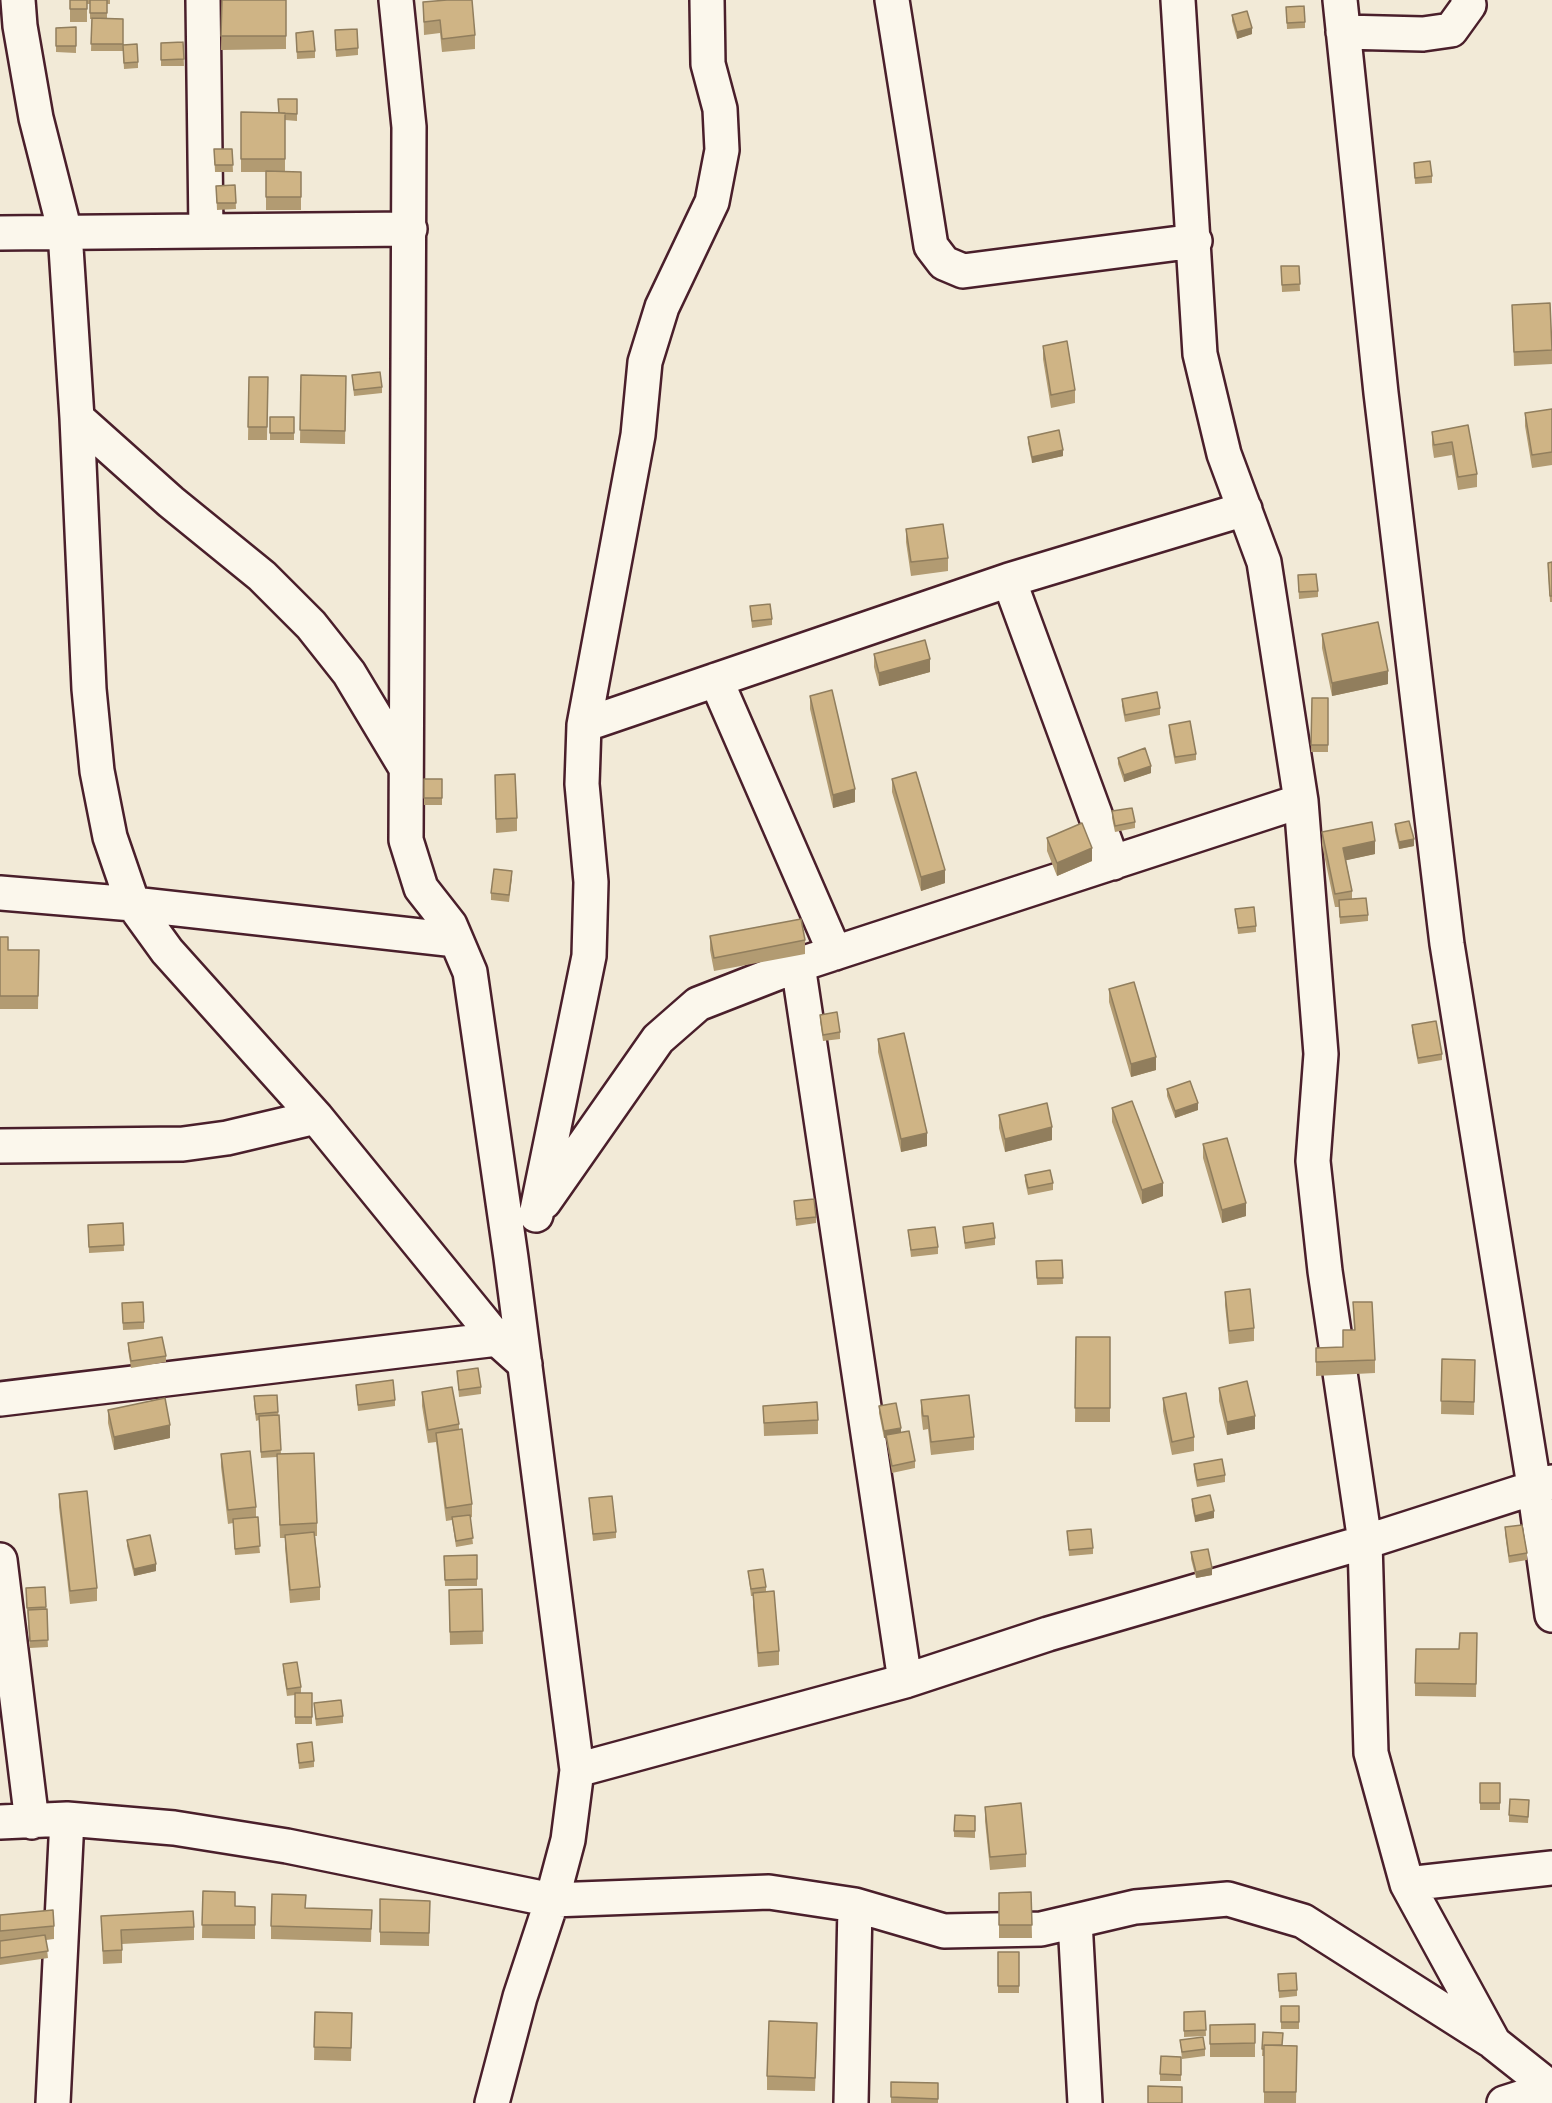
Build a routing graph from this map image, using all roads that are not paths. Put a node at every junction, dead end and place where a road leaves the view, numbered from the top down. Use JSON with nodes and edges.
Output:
{"nodes":[{"id":1,"x":2,"y":0,"type":"edge"},
{"id":2,"x":203,"y":0,"type":"edge"},
{"id":3,"x":396,"y":0,"type":"edge"},
{"id":4,"x":707,"y":0,"type":"edge"},
{"id":5,"x":892,"y":0,"type":"edge"},
{"id":6,"x":1178,"y":0,"type":"edge"},
{"id":7,"x":1468,"y":0,"type":"edge"},
{"id":8,"x":19,"y":13,"type":"edge"},
{"id":9,"x":1342,"y":16,"type":"edge"},
{"id":10,"x":410,"y":229,"type":"junction"},
{"id":11,"x":207,"y":231,"type":"junction"},
{"id":12,"x":0,"y":232,"type":"edge"},
{"id":13,"x":65,"y":232,"type":"junction"},
{"id":14,"x":1195,"y":241,"type":"junction"},
{"id":15,"x":77,"y":418,"type":"junction"},
{"id":16,"x":1245,"y":509,"type":"junction"},
{"id":17,"x":1009,"y":580,"type":"junction"},
{"id":18,"x":716,"y":680,"type":"junction"},
{"id":19,"x":585,"y":725,"type":"junction"},
{"id":20,"x":406,"y":768,"type":"junction"},
{"id":21,"x":1301,"y":801,"type":"junction"},
{"id":22,"x":1113,"y":863,"type":"junction"},
{"id":23,"x":0,"y":893,"type":"edge"},
{"id":24,"x":133,"y":904,"type":"junction"},
{"id":25,"x":456,"y":940,"type":"junction"},
{"id":26,"x":836,"y":953,"type":"junction"},
{"id":27,"x":798,"y":965,"type":"junction"},
{"id":28,"x":316,"y":1117,"type":"junction"},
{"id":29,"x":0,"y":1146,"type":"edge"},
{"id":30,"x":536,"y":1215,"type":"junction"},
{"id":31,"x":511,"y":1258,"type":"junction"},
{"id":32,"x":497,"y":1340,"type":"junction"},
{"id":33,"x":525,"y":1364,"type":"junction"},
{"id":34,"x":0,"y":1399,"type":"edge"},
{"id":35,"x":1543,"y":1484,"type":"edge"},
{"id":36,"x":1365,"y":1542,"type":"junction"},
{"id":37,"x":0,"y":1560,"type":"edge"},
{"id":38,"x":1552,"y":1615,"type":"edge"},
{"id":39,"x":905,"y":1681,"type":"junction"},
{"id":40,"x":577,"y":1770,"type":"junction"},
{"id":41,"x":67,"y":1819,"type":"junction"},
{"id":42,"x":0,"y":1822,"type":"edge"},
{"id":43,"x":32,"y":1822,"type":"junction"},
{"id":44,"x":1552,"y":1868,"type":"edge"},
{"id":45,"x":1407,"y":1884,"type":"junction"},
{"id":46,"x":552,"y":1900,"type":"junction"},
{"id":47,"x":855,"y":1905,"type":"junction"},
{"id":48,"x":1075,"y":1921,"type":"junction"},
{"id":49,"x":1494,"y":2043,"type":"junction"},
{"id":50,"x":1551,"y":2088,"type":"edge"},
{"id":51,"x":53,"y":2103,"type":"edge"},
{"id":52,"x":492,"y":2103,"type":"edge"},
{"id":53,"x":851,"y":2103,"type":"edge"},
{"id":54,"x":1085,"y":2103,"type":"edge"},
{"id":55,"x":1504,"y":2103,"type":"edge"}],
"edges":[{"from":1,"to":8,"type":"street"},
{"from":2,"to":11,"type":"street"},
{"from":3,"to":10,"type":"street"},
{"from":4,"to":19,"type":"street"},
{"from":5,"to":14,"type":"street"},
{"from":6,"to":14,"type":"street"},
{"from":7,"to":9,"type":"street"},
{"from":8,"to":13,"type":"street"},
{"from":9,"to":35,"type":"street"},
{"from":10,"to":11,"type":"street"},
{"from":10,"to":20,"type":"street"},
{"from":11,"to":13,"type":"street"},
{"from":12,"to":13,"type":"street"},
{"from":13,"to":15,"type":"street"},
{"from":14,"to":16,"type":"street"},
{"from":15,"to":20,"type":"street"},
{"from":15,"to":24,"type":"street"},
{"from":16,"to":17,"type":"street"},
{"from":16,"to":21,"type":"street"},
{"from":17,"to":18,"type":"street"},
{"from":17,"to":22,"type":"street"},
{"from":18,"to":19,"type":"street"},
{"from":18,"to":26,"type":"street"},
{"from":19,"to":30,"type":"street"},
{"from":20,"to":25,"type":"street"},
{"from":21,"to":22,"type":"street"},
{"from":21,"to":36,"type":"street"},
{"from":22,"to":26,"type":"street"},
{"from":23,"to":24,"type":"street"},
{"from":24,"to":25,"type":"street"},
{"from":24,"to":28,"type":"street"},
{"from":25,"to":31,"type":"street"},
{"from":26,"to":27,"type":"street"},
{"from":27,"to":30,"type":"street"},
{"from":27,"to":39,"type":"street"},
{"from":28,"to":29,"type":"street"},
{"from":28,"to":32,"type":"street"},
{"from":30,"to":31,"type":"street"},
{"from":31,"to":33,"type":"street"},
{"from":32,"to":33,"type":"street"},
{"from":32,"to":34,"type":"street"},
{"from":33,"to":40,"type":"street"},
{"from":35,"to":36,"type":"street"},
{"from":35,"to":38,"type":"street"},
{"from":36,"to":39,"type":"street"},
{"from":36,"to":45,"type":"street"},
{"from":37,"to":43,"type":"street"},
{"from":39,"to":40,"type":"street"},
{"from":40,"to":46,"type":"street"},
{"from":41,"to":43,"type":"street"},
{"from":41,"to":46,"type":"street"},
{"from":41,"to":51,"type":"street"},
{"from":42,"to":43,"type":"street"},
{"from":44,"to":45,"type":"street"},
{"from":45,"to":49,"type":"street"},
{"from":46,"to":47,"type":"street"},
{"from":46,"to":52,"type":"street"},
{"from":47,"to":48,"type":"street"},
{"from":47,"to":53,"type":"street"},
{"from":48,"to":49,"type":"street"},
{"from":48,"to":54,"type":"street"},
{"from":49,"to":50,"type":"street"},
{"from":50,"to":55,"type":"street"}]}
